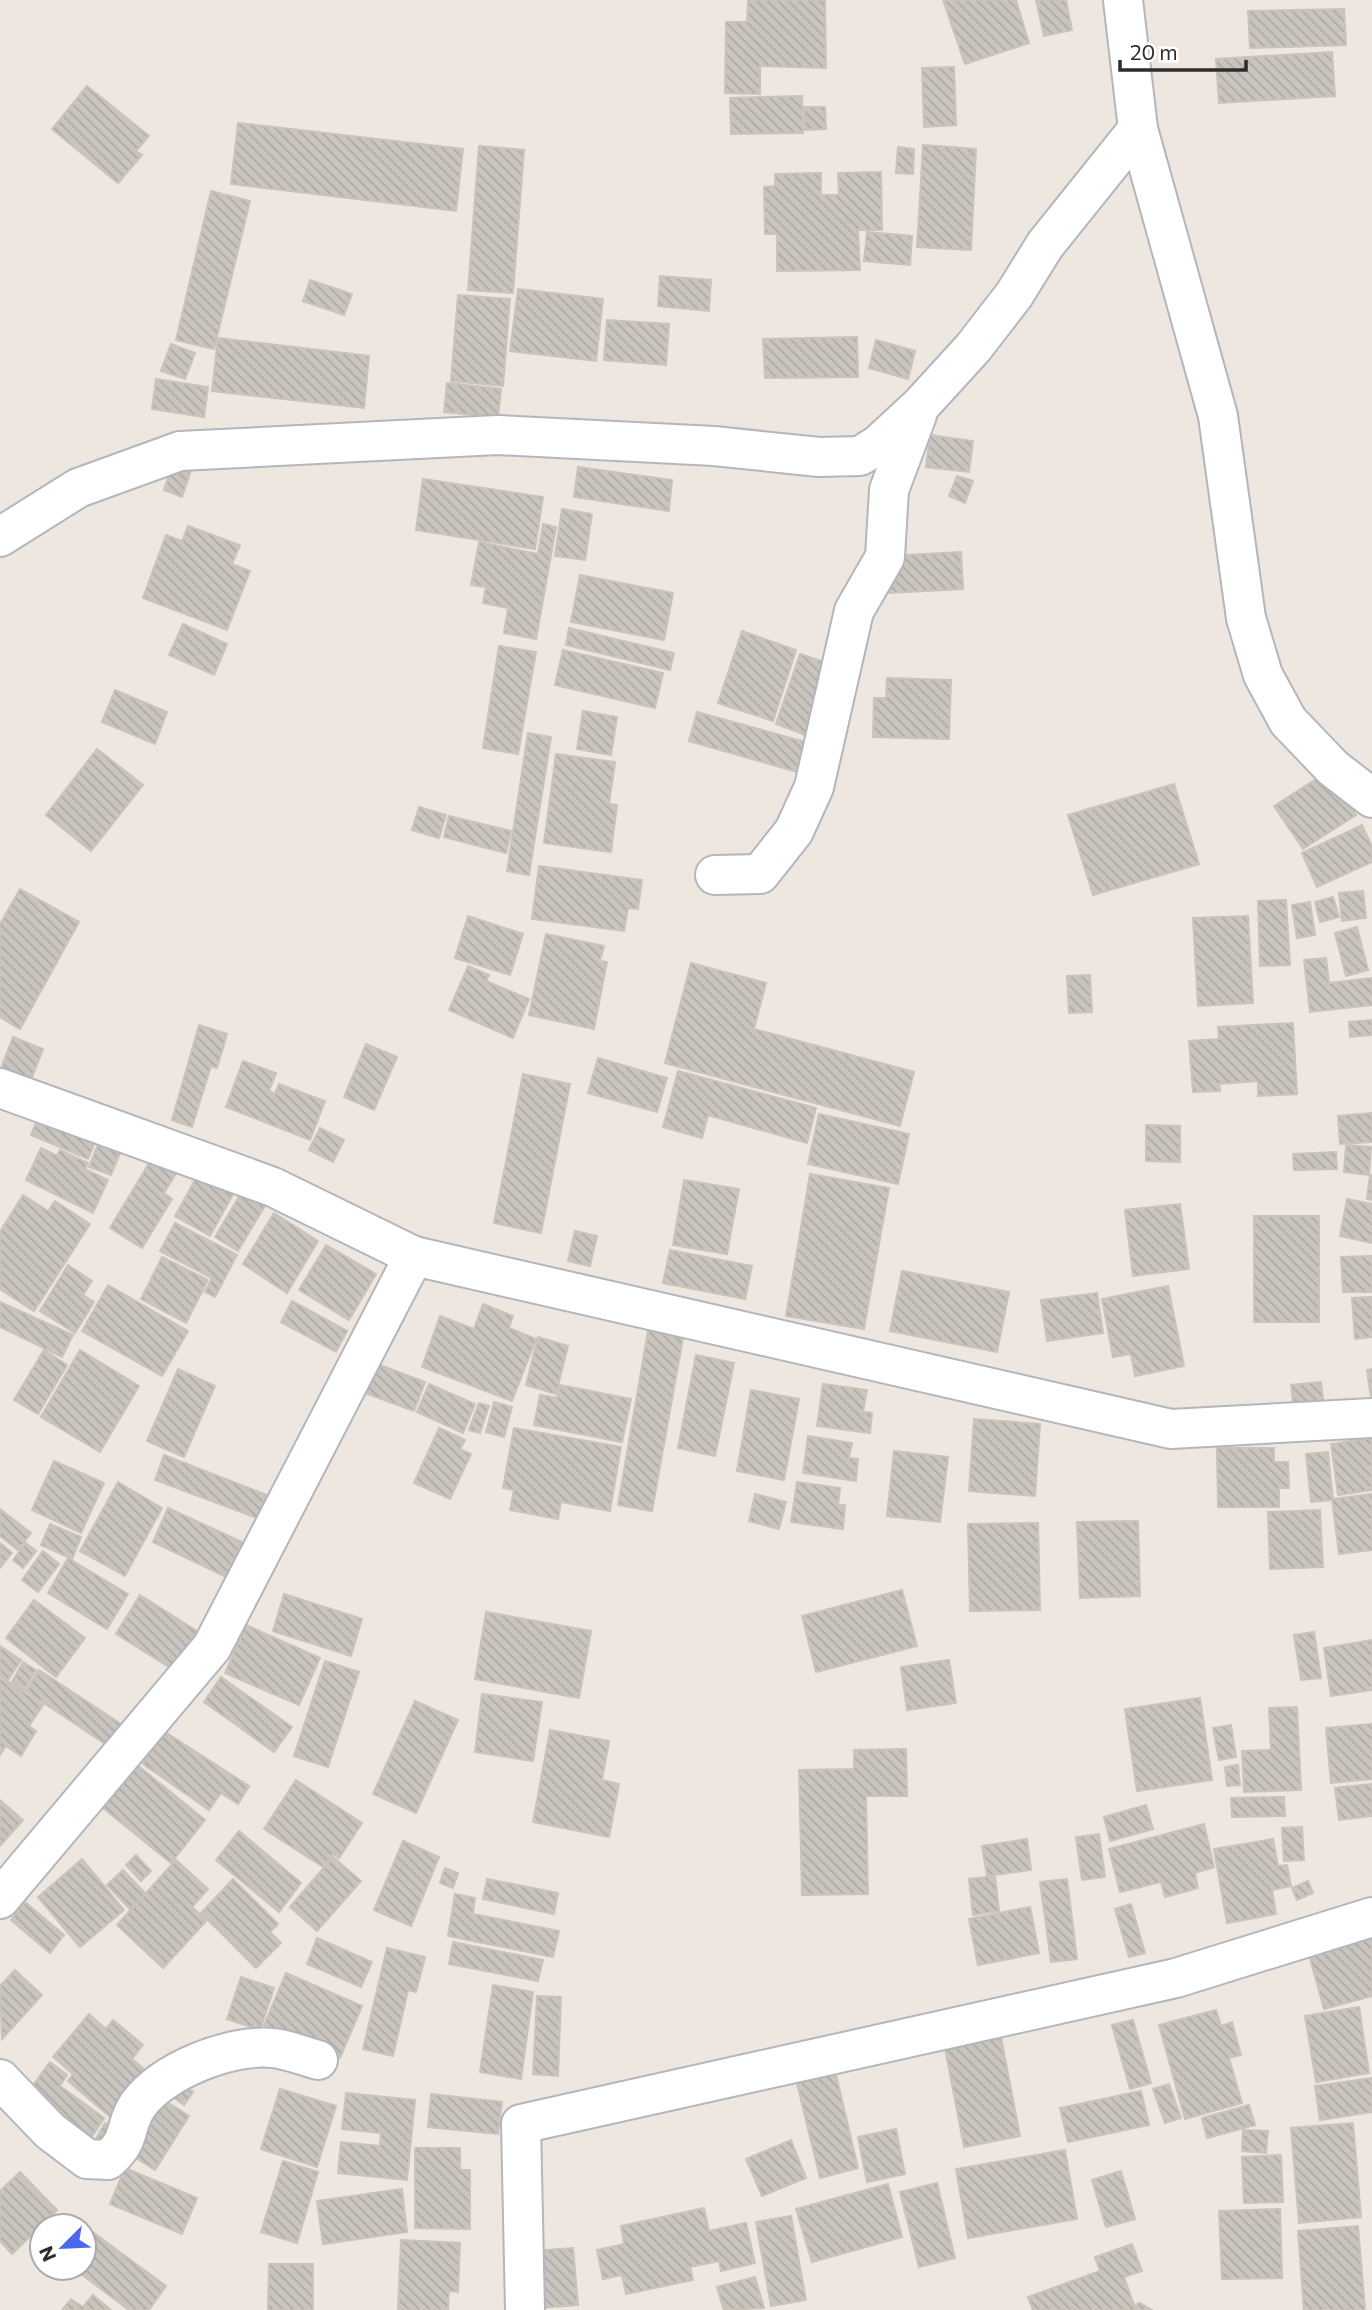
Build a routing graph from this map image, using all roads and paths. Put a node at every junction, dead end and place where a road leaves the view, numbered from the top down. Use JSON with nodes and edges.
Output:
{"nodes":[{"id":1,"x":1124,"y":0,"type":"edge"},
{"id":2,"x":1138,"y":130,"type":"junction"},
{"id":3,"x":920,"y":406,"type":"junction"},
{"id":4,"x":0,"y":537,"type":"edge"},
{"id":5,"x":1372,"y":797,"type":"edge"},
{"id":6,"x":715,"y":875,"type":"dead end"},
{"id":7,"x":0,"y":1088,"type":"edge"},
{"id":8,"x":414,"y":1256,"type":"junction"},
{"id":9,"x":1372,"y":1418,"type":"edge"},
{"id":10,"x":0,"y":1899,"type":"edge"},
{"id":11,"x":1372,"y":1917,"type":"edge"},
{"id":12,"x":318,"y":2060,"type":"dead end"},
{"id":13,"x":0,"y":2079,"type":"edge"},
{"id":14,"x":525,"y":2310,"type":"edge"}],
"edges":[{"from":1,"to":2,"type":"street"},
{"from":2,"to":3,"type":"street"},
{"from":2,"to":5,"type":"street"},
{"from":3,"to":4,"type":"street"},
{"from":3,"to":6,"type":"street"},
{"from":7,"to":8,"type":"street"},
{"from":8,"to":9,"type":"street"},
{"from":8,"to":10,"type":"street"},
{"from":11,"to":14,"type":"street"},
{"from":12,"to":13,"type":"street"}]}
